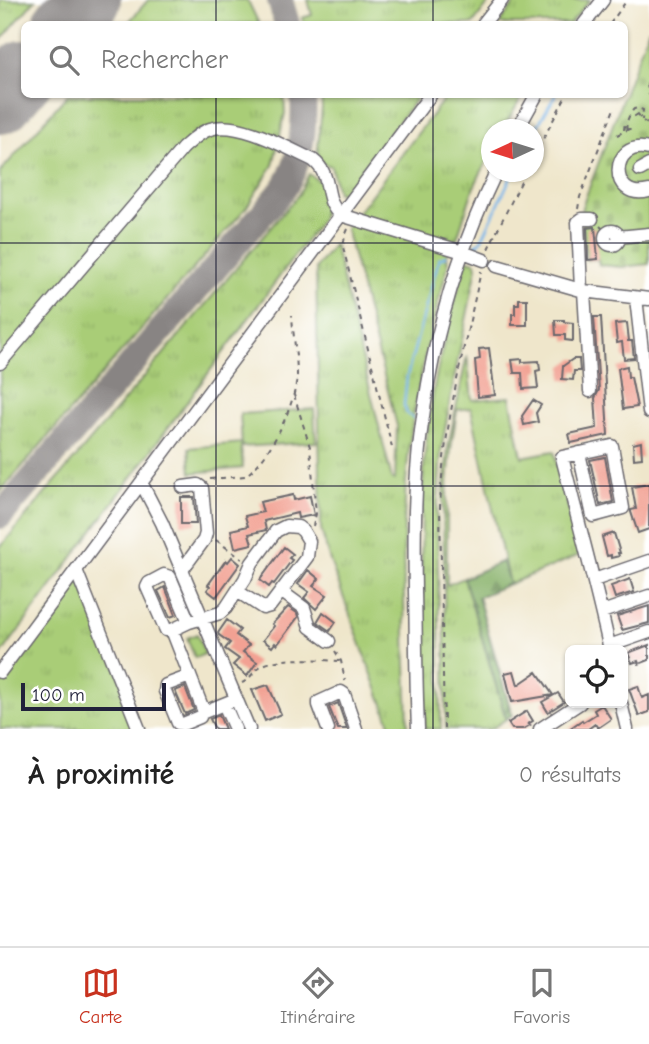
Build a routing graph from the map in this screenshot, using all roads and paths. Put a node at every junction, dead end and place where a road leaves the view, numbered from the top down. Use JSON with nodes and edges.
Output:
{"nodes":[{"id":1,"x":502,"y":0,"type":"edge"},
{"id":2,"x":603,"y":0,"type":"edge"},
{"id":3,"x":627,"y":0,"type":"edge"},
{"id":4,"x":485,"y":21,"type":"edge"},
{"id":5,"x":586,"y":21,"type":"edge"},
{"id":6,"x":612,"y":21,"type":"edge"},
{"id":7,"x":649,"y":74,"type":"edge"},
{"id":8,"x":649,"y":95,"type":"edge"},
{"id":9,"x":428,"y":98,"type":"edge"},
{"id":10,"x":535,"y":98,"type":"edge"},
{"id":11,"x":565,"y":98,"type":"edge"},
{"id":12,"x":615,"y":106,"type":"dead end"},
{"id":13,"x":523,"y":119,"type":"edge"},
{"id":14,"x":625,"y":121,"type":"dead end"},
{"id":15,"x":649,"y":126,"type":"edge"},
{"id":16,"x":635,"y":129,"type":"dead end"},
{"id":17,"x":626,"y":131,"type":"junction"},
{"id":18,"x":617,"y":135,"type":"dead end"},
{"id":19,"x":544,"y":137,"type":"edge"},
{"id":20,"x":649,"y":149,"type":"edge"},
{"id":21,"x":491,"y":182,"type":"edge"},
{"id":22,"x":521,"y":182,"type":"edge"},
{"id":23,"x":649,"y":191,"type":"edge"},
{"id":24,"x":341,"y":215,"type":"junction"},
{"id":25,"x":585,"y":220,"type":"joint"},
{"id":26,"x":360,"y":221,"type":"junction"},
{"id":27,"x":649,"y":234,"type":"edge"},
{"id":28,"x":618,"y":237,"type":"dead end"},
{"id":29,"x":463,"y":252,"type":"junction"},
{"id":30,"x":484,"y":260,"type":"junction"},
{"id":31,"x":497,"y":266,"type":"dead end"},
{"id":32,"x":583,"y":291,"type":"junction"},
{"id":33,"x":642,"y":298,"type":"edge"},
{"id":34,"x":292,"y":315,"type":"dead end"},
{"id":35,"x":649,"y":352,"type":"edge"},
{"id":36,"x":0,"y":363,"type":"edge"},
{"id":37,"x":590,"y":391,"type":"dead end"},
{"id":38,"x":293,"y":394,"type":"junction"},
{"id":39,"x":649,"y":412,"type":"edge"},
{"id":40,"x":392,"y":447,"type":"dead end"},
{"id":41,"x":579,"y":453,"type":"junction"},
{"id":42,"x":140,"y":484,"type":"junction"},
{"id":43,"x":183,"y":487,"type":"dead end"},
{"id":44,"x":202,"y":488,"type":"junction"},
{"id":45,"x":206,"y":533,"type":"junction"},
{"id":46,"x":307,"y":536,"type":"junction"},
{"id":47,"x":649,"y":561,"type":"edge"},
{"id":48,"x":251,"y":566,"type":"junction"},
{"id":49,"x":76,"y":570,"type":"junction"},
{"id":50,"x":181,"y":570,"type":"junction"},
{"id":51,"x":594,"y":580,"type":"junction"},
{"id":52,"x":237,"y":591,"type":"junction"},
{"id":53,"x":282,"y":592,"type":"junction"},
{"id":54,"x":649,"y":596,"type":"edge"},
{"id":55,"x":602,"y":612,"type":"junction"},
{"id":56,"x":196,"y":621,"type":"junction"},
{"id":57,"x":172,"y":630,"type":"junction"},
{"id":58,"x":649,"y":632,"type":"edge"},
{"id":59,"x":329,"y":641,"type":"joint"},
{"id":60,"x":608,"y":645,"type":"edge"},
{"id":61,"x":616,"y":645,"type":"edge"},
{"id":62,"x":341,"y":661,"type":"junction"},
{"id":63,"x":0,"y":672,"type":"edge"},
{"id":64,"x":190,"y":676,"type":"junction"},
{"id":65,"x":341,"y":692,"type":"junction"},
{"id":66,"x":230,"y":697,"type":"junction"},
{"id":67,"x":572,"y":708,"type":"edge"},
{"id":68,"x":622,"y":708,"type":"edge"},
{"id":69,"x":203,"y":719,"type":"edge"},
{"id":70,"x":139,"y":729,"type":"edge"},
{"id":71,"x":235,"y":729,"type":"edge"},
{"id":72,"x":248,"y":729,"type":"edge"},
{"id":73,"x":328,"y":729,"type":"edge"},
{"id":74,"x":356,"y":729,"type":"edge"},
{"id":75,"x":418,"y":729,"type":"edge"},
{"id":76,"x":444,"y":729,"type":"edge"},
{"id":77,"x":540,"y":729,"type":"edge"},
{"id":78,"x":626,"y":729,"type":"edge"}],
"edges":[{"from":1,"to":4,"type":"street"},
{"from":2,"to":5,"type":"street"},
{"from":3,"to":6,"type":"path"},
{"from":7,"to":8,"type":"path"},
{"from":9,"to":24,"type":"street"},
{"from":10,"to":13,"type":"street"},
{"from":11,"to":19,"type":"path"},
{"from":12,"to":25,"type":"path"},
{"from":14,"to":17,"type":"path"},
{"from":15,"to":17,"type":"path"},
{"from":16,"to":17,"type":"path"},
{"from":17,"to":18,"type":"path"},
{"from":20,"to":23,"type":"street"},
{"from":21,"to":29,"type":"street"},
{"from":22,"to":30,"type":"path"},
{"from":24,"to":26,"type":"street"},
{"from":24,"to":36,"type":"street"},
{"from":24,"to":42,"type":"street"},
{"from":25,"to":32,"type":"street"},
{"from":26,"to":29,"type":"street"},
{"from":26,"to":40,"type":"path"},
{"from":27,"to":28,"type":"street"},
{"from":29,"to":30,"type":"street"},
{"from":29,"to":75,"type":"street"},
{"from":30,"to":76,"type":"path"},
{"from":31,"to":32,"type":"street"},
{"from":32,"to":33,"type":"street"},
{"from":32,"to":37,"type":"street"},
{"from":33,"to":35,"type":"street"},
{"from":33,"to":39,"type":"street"},
{"from":34,"to":38,"type":"path"},
{"from":38,"to":44,"type":"path"},
{"from":38,"to":46,"type":"path"},
{"from":41,"to":41,"type":"street"},
{"from":41,"to":51,"type":"street"},
{"from":42,"to":49,"type":"street"},
{"from":42,"to":50,"type":"street"},
{"from":43,"to":44,"type":"street"},
{"from":44,"to":45,"type":"street"},
{"from":45,"to":48,"type":"path"},
{"from":45,"to":50,"type":"street"},
{"from":46,"to":48,"type":"street"},
{"from":46,"to":53,"type":"street"},
{"from":47,"to":51,"type":"street"},
{"from":48,"to":52,"type":"street"},
{"from":49,"to":63,"type":"street"},
{"from":49,"to":70,"type":"street"},
{"from":50,"to":56,"type":"street"},
{"from":51,"to":55,"type":"street"},
{"from":52,"to":53,"type":"street"},
{"from":52,"to":56,"type":"street"},
{"from":53,"to":59,"type":"street"},
{"from":54,"to":55,"type":"street"},
{"from":55,"to":60,"type":"street"},
{"from":56,"to":57,"type":"street"},
{"from":56,"to":57,"type":"street"},
{"from":56,"to":66,"type":"street"},
{"from":57,"to":64,"type":"street"},
{"from":58,"to":61,"type":"street"},
{"from":59,"to":62,"type":"path"},
{"from":62,"to":65,"type":"path"},
{"from":62,"to":66,"type":"path"},
{"from":64,"to":69,"type":"street"},
{"from":64,"to":69,"type":"street"},
{"from":65,"to":73,"type":"street"},
{"from":65,"to":74,"type":"street"},
{"from":66,"to":69,"type":"street"},
{"from":66,"to":71,"type":"street"},
{"from":66,"to":72,"type":"street"},
{"from":67,"to":77,"type":"street"},
{"from":68,"to":78,"type":"street"}]}
